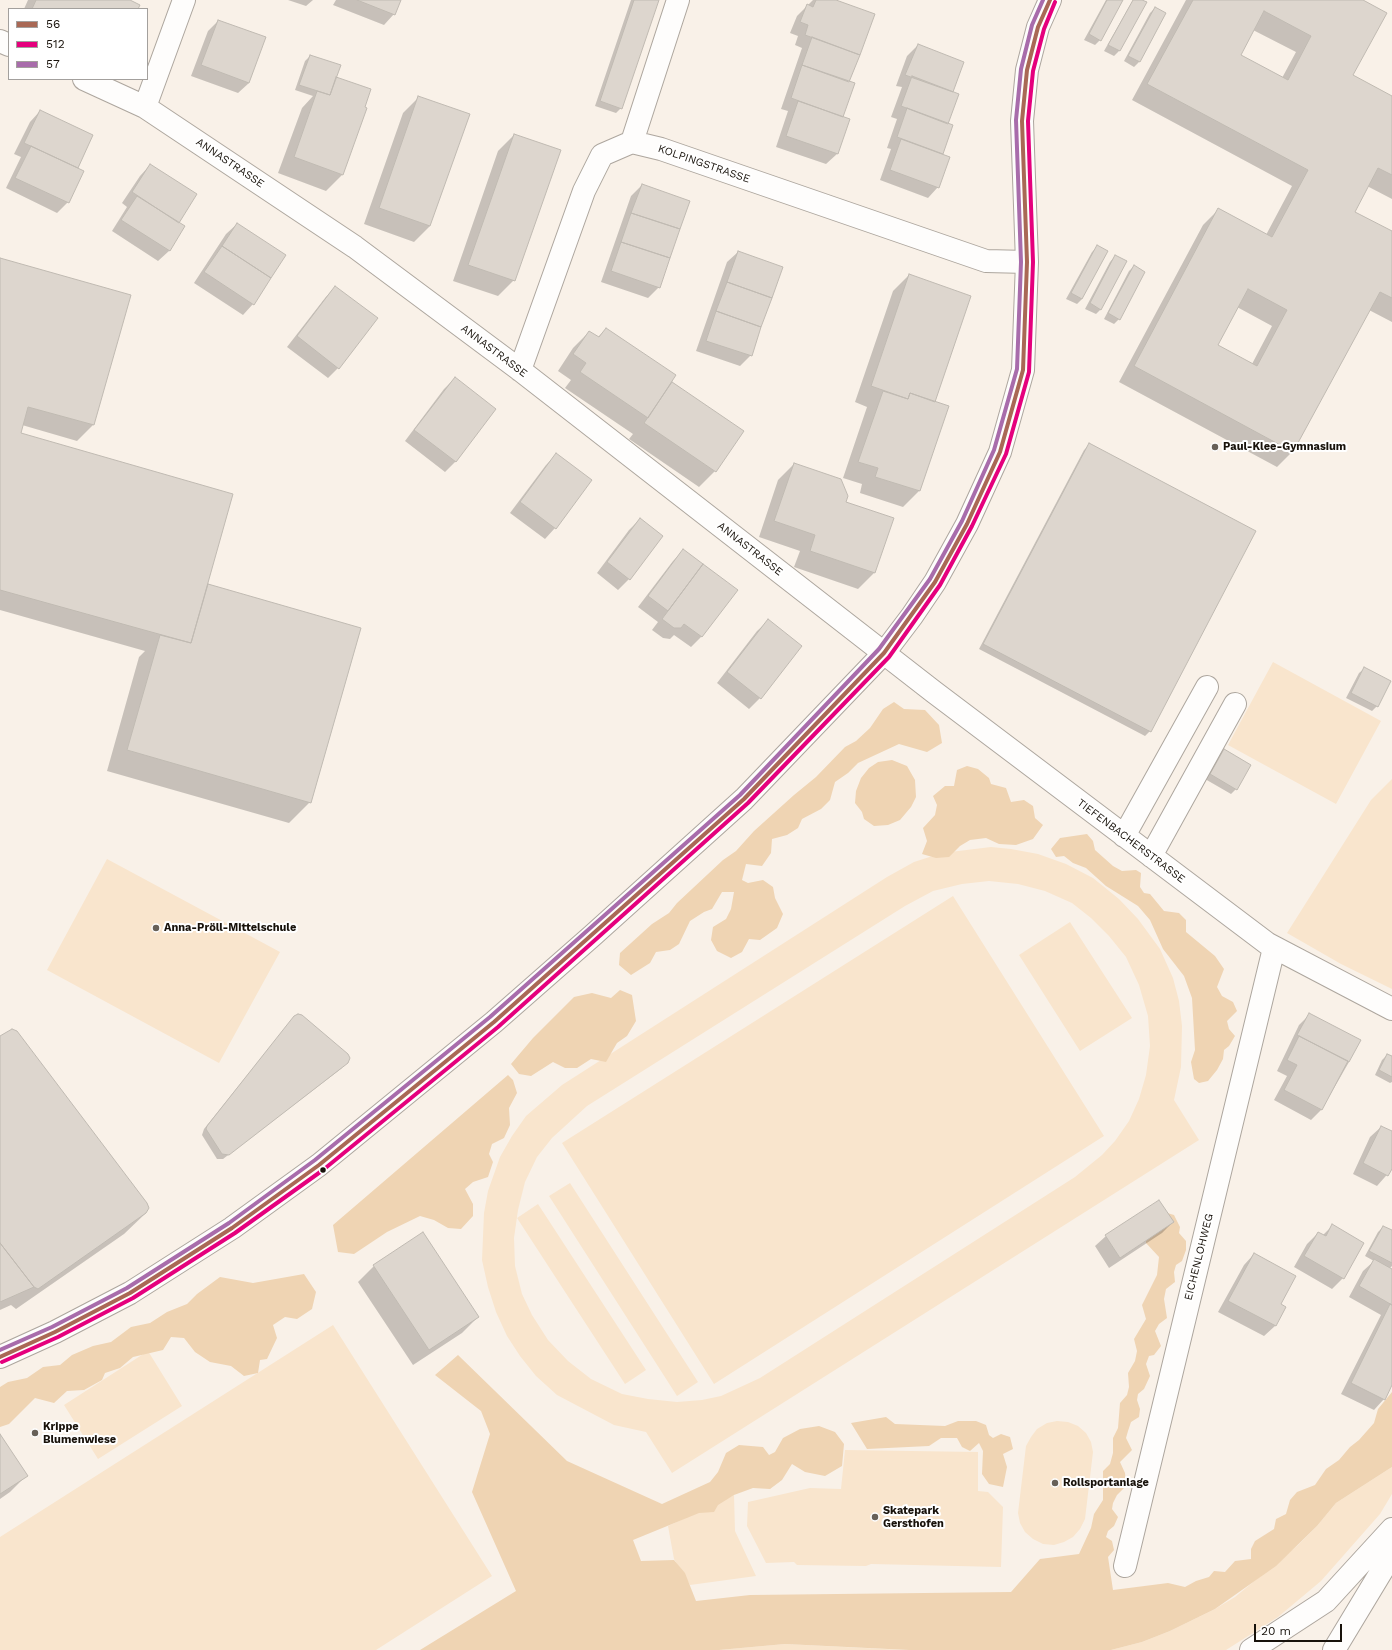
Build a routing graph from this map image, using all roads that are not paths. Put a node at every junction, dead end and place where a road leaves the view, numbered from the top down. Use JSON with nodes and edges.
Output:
{"nodes":[{"id":1,"x":184,"y":0,"type":"edge"},
{"id":2,"x":678,"y":0,"type":"edge"},
{"id":3,"x":1050,"y":0,"type":"edge"},
{"id":4,"x":86,"y":80,"type":"edge"},
{"id":5,"x":145,"y":107,"type":"junction"},
{"id":6,"x":632,"y":142,"type":"junction"},
{"id":7,"x":1027,"y":262,"type":"junction"},
{"id":8,"x":520,"y":370,"type":"junction"},
{"id":9,"x":884,"y":653,"type":"junction"},
{"id":10,"x":1206,"y":687,"type":"dead end"},
{"id":11,"x":1235,"y":704,"type":"dead end"},
{"id":12,"x":1124,"y":836,"type":"junction"},
{"id":13,"x":1151,"y":856,"type":"junction"},
{"id":14,"x":1274,"y":948,"type":"junction"},
{"id":15,"x":1392,"y":1009,"type":"edge"},
{"id":16,"x":0,"y":1357,"type":"edge"},
{"id":17,"x":1392,"y":1529,"type":"edge"},
{"id":18,"x":1392,"y":1554,"type":"edge"},
{"id":19,"x":1125,"y":1566,"type":"dead end"},
{"id":20,"x":1251,"y":1650,"type":"edge"},
{"id":21,"x":1334,"y":1650,"type":"edge"}],
"edges":[{"from":1,"to":5,"type":"main road"},
{"from":2,"to":6,"type":"main road"},
{"from":3,"to":7,"type":"main road"},
{"from":4,"to":5,"type":"main road","name":"ANNASTRASSE"},
{"from":5,"to":8,"type":"main road","name":"ANNASTRASSE"},
{"from":6,"to":7,"type":"main road","name":"KOLPINGSTRASSE"},
{"from":6,"to":8,"type":"main road"},
{"from":7,"to":9,"type":"main road"},
{"from":8,"to":9,"type":"main road","name":"ANNASTRASSE"},
{"from":9,"to":12,"type":"main road","name":"TIEFENBACHERSTRASSE"},
{"from":9,"to":16,"type":"main road"},
{"from":10,"to":12,"type":"main road"},
{"from":11,"to":13,"type":"main road"},
{"from":12,"to":13,"type":"main road","name":"TIEFENBACHERSTRASSE"},
{"from":13,"to":14,"type":"main road","name":"TIEFENBACHERSTRASSE"},
{"from":14,"to":15,"type":"main road","name":"TIEFENBACHERSTRASSE"},
{"from":14,"to":19,"type":"main road","name":"EICHENLOHWEG"},
{"from":17,"to":20,"type":"main road"},
{"from":18,"to":21,"type":"main road"}]}
